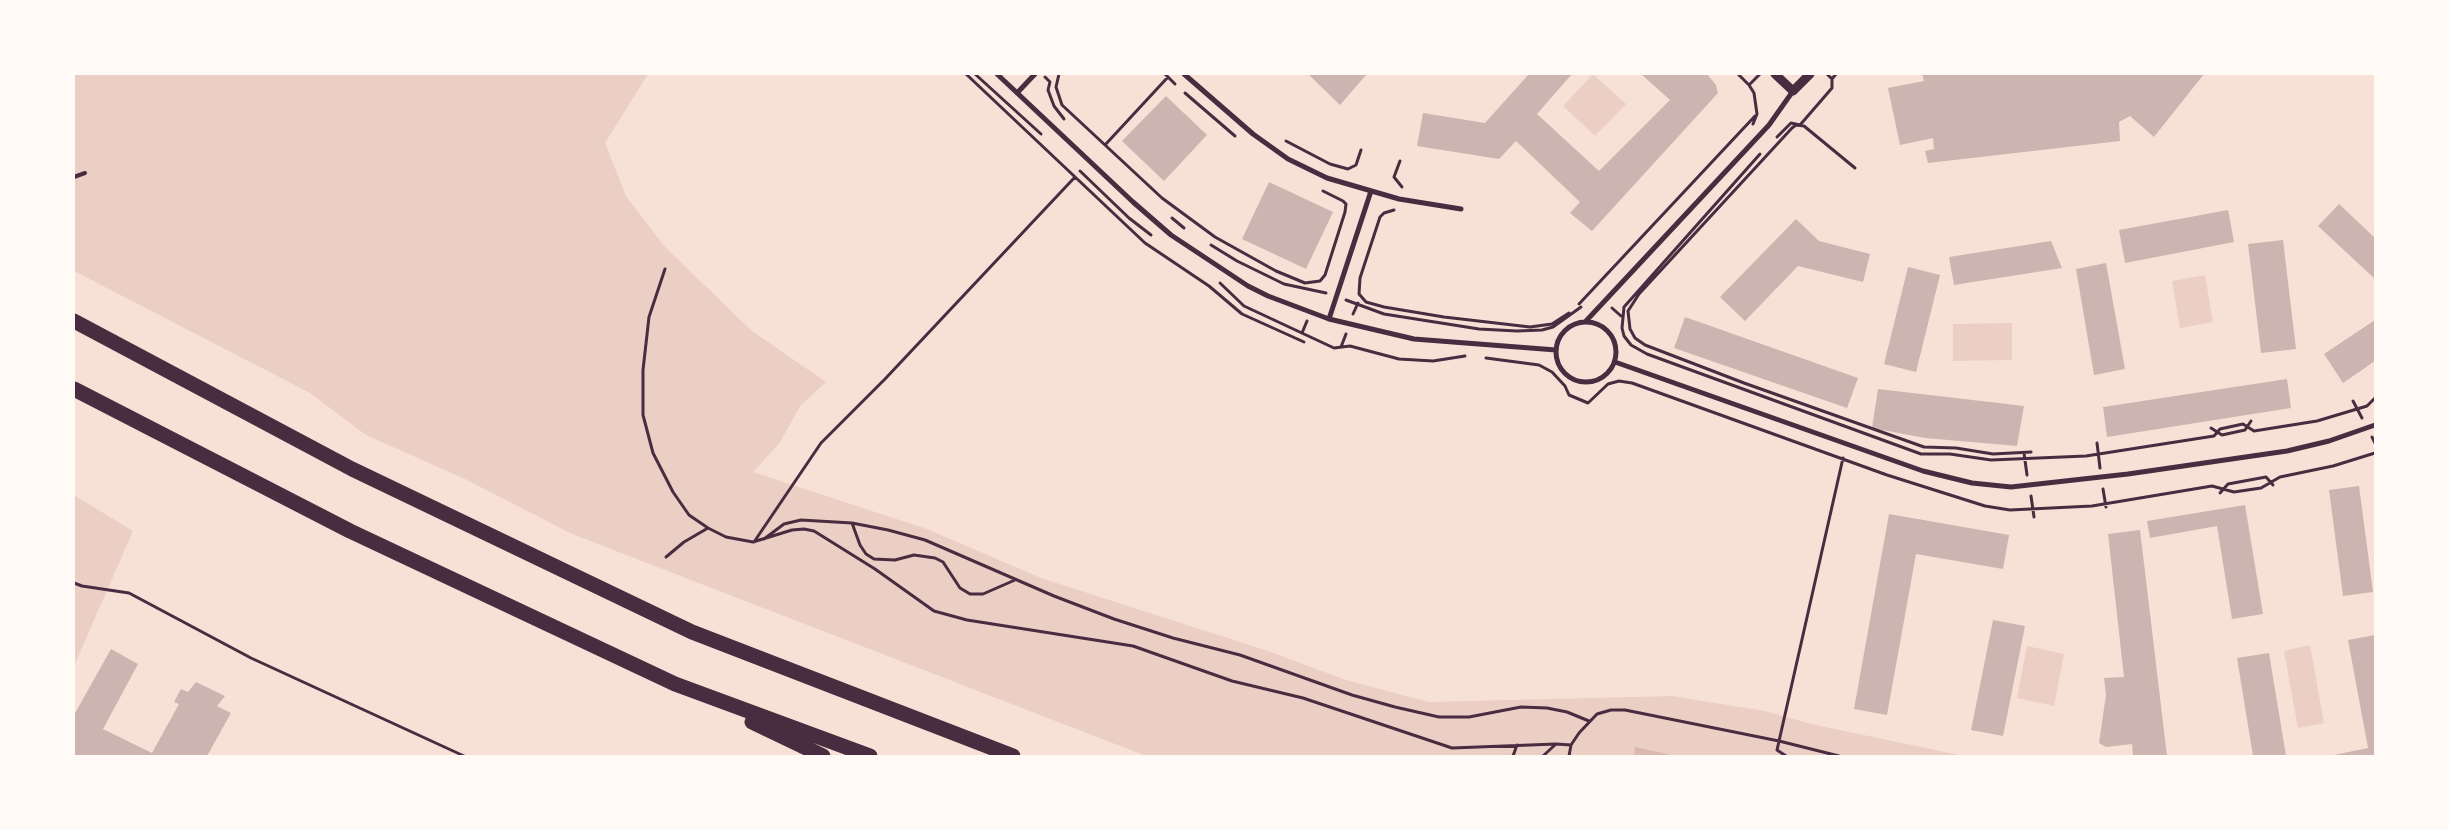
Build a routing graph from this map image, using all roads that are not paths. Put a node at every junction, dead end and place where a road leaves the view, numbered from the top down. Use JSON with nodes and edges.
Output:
{"nodes":[{"id":1,"x":997,"y":74,"type":"edge"},
{"id":2,"x":1035,"y":74,"type":"edge"},
{"id":3,"x":1184,"y":74,"type":"edge"},
{"id":4,"x":1775,"y":74,"type":"edge"},
{"id":5,"x":1810,"y":74,"type":"edge"},
{"id":6,"x":1794,"y":91,"type":"junction"},
{"id":7,"x":1017,"y":93,"type":"junction"},
{"id":8,"x":85,"y":173,"type":"dead end"},
{"id":9,"x":74,"y":177,"type":"edge"},
{"id":10,"x":1370,"y":190,"type":"junction"},
{"id":11,"x":1461,"y":210,"type":"dead end"},
{"id":12,"x":1329,"y":319,"type":"junction"},
{"id":13,"x":74,"y":321,"type":"edge"},
{"id":14,"x":1586,"y":321,"type":"junction"},
{"id":15,"x":1556,"y":350,"type":"junction"},
{"id":16,"x":1615,"y":362,"type":"junction"},
{"id":17,"x":74,"y":389,"type":"edge"},
{"id":18,"x":2375,"y":425,"type":"edge"},
{"id":19,"x":675,"y":684,"type":"junction"},
{"id":20,"x":823,"y":756,"type":"edge"},
{"id":21,"x":870,"y":756,"type":"edge"},
{"id":22,"x":1012,"y":756,"type":"edge"}],
"edges":[{"from":1,"to":7,"type":"street"},
{"from":2,"to":7,"type":"street"},
{"from":3,"to":10,"type":"street"},
{"from":4,"to":6,"type":"street"},
{"from":5,"to":6,"type":"street"},
{"from":6,"to":14,"type":"street"},
{"from":7,"to":12,"type":"street"},
{"from":8,"to":9,"type":"lane"},
{"from":10,"to":11,"type":"street"},
{"from":10,"to":12,"type":"street"},
{"from":12,"to":15,"type":"street"},
{"from":13,"to":22,"type":"highway"},
{"from":14,"to":15,"type":"street"},
{"from":14,"to":16,"type":"street"},
{"from":15,"to":16,"type":"street"},
{"from":16,"to":18,"type":"street"},
{"from":17,"to":19,"type":"highway"},
{"from":19,"to":20,"type":"highway"},
{"from":19,"to":21,"type":"highway"}]}
